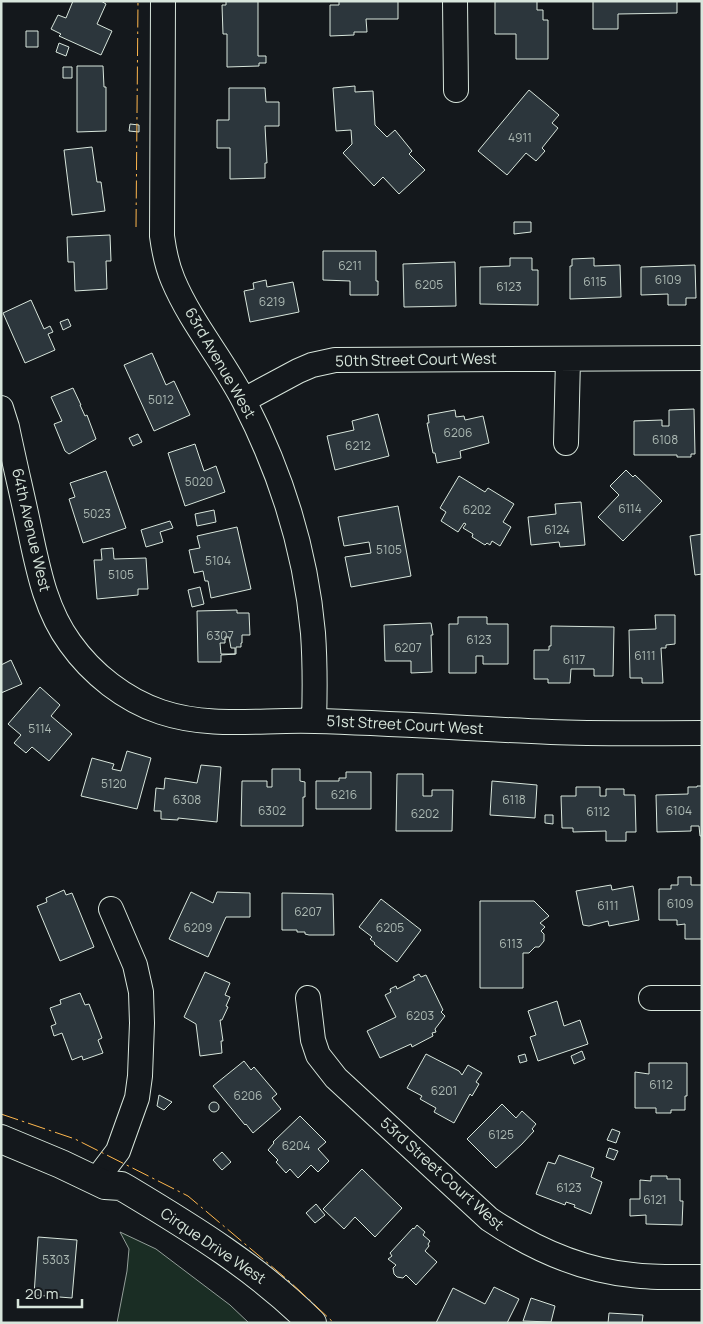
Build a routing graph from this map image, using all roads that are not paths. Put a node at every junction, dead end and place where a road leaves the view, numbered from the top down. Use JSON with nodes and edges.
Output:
{"nodes":[{"id":1,"x":163,"y":1,"type":"edge"},
{"id":2,"x":455,"y":1,"type":"edge"},
{"id":3,"x":456,"y":90,"type":"dead end"},
{"id":4,"x":568,"y":358,"type":"junction"},
{"id":5,"x":702,"y":358,"type":"edge"},
{"id":6,"x":244,"y":400,"type":"junction"},
{"id":7,"x":1,"y":408,"type":"edge"},
{"id":8,"x":566,"y":443,"type":"dead end"},
{"id":9,"x":115,"y":688,"type":"joint"},
{"id":10,"x":314,"y":720,"type":"junction"},
{"id":11,"x":702,"y":733,"type":"edge"},
{"id":12,"x":111,"y":909,"type":"dead end"},
{"id":13,"x":308,"y":998,"type":"dead end"},
{"id":14,"x":651,"y":998,"type":"dead end"},
{"id":15,"x":702,"y":998,"type":"edge"},
{"id":16,"x":1,"y":1139,"type":"edge"},
{"id":17,"x":100,"y":1182,"type":"junction"},
{"id":18,"x":702,"y":1277,"type":"edge"},
{"id":19,"x":288,"y":1323,"type":"edge"},
{"id":20,"x":312,"y":1323,"type":"edge"}],
"edges":[{"from":1,"to":6,"type":"street","name":"63rd Avenue West"},
{"from":2,"to":3,"type":"street"},
{"from":4,"to":5,"type":"street","name":"50th Street Court West"},
{"from":4,"to":6,"type":"street","name":"50th Street Court West"},
{"from":4,"to":8,"type":"street"},
{"from":6,"to":10,"type":"street","name":"63rd Avenue West"},
{"from":7,"to":9,"type":"street","name":"64th Avenue West"},
{"from":9,"to":10,"type":"street","name":"51st Street Court West"},
{"from":10,"to":11,"type":"street","name":"51st Street Court West"},
{"from":12,"to":17,"type":"street"},
{"from":13,"to":18,"type":"street","name":"53rd Street Court West"},
{"from":14,"to":15,"type":"street"},
{"from":16,"to":17,"type":"main road","name":"Cirque Drive West"},
{"from":17,"to":19,"type":"main road","name":"Cirque Drive West"},
{"from":17,"to":20,"type":"main road","name":"Cirque Drive West"}]}
